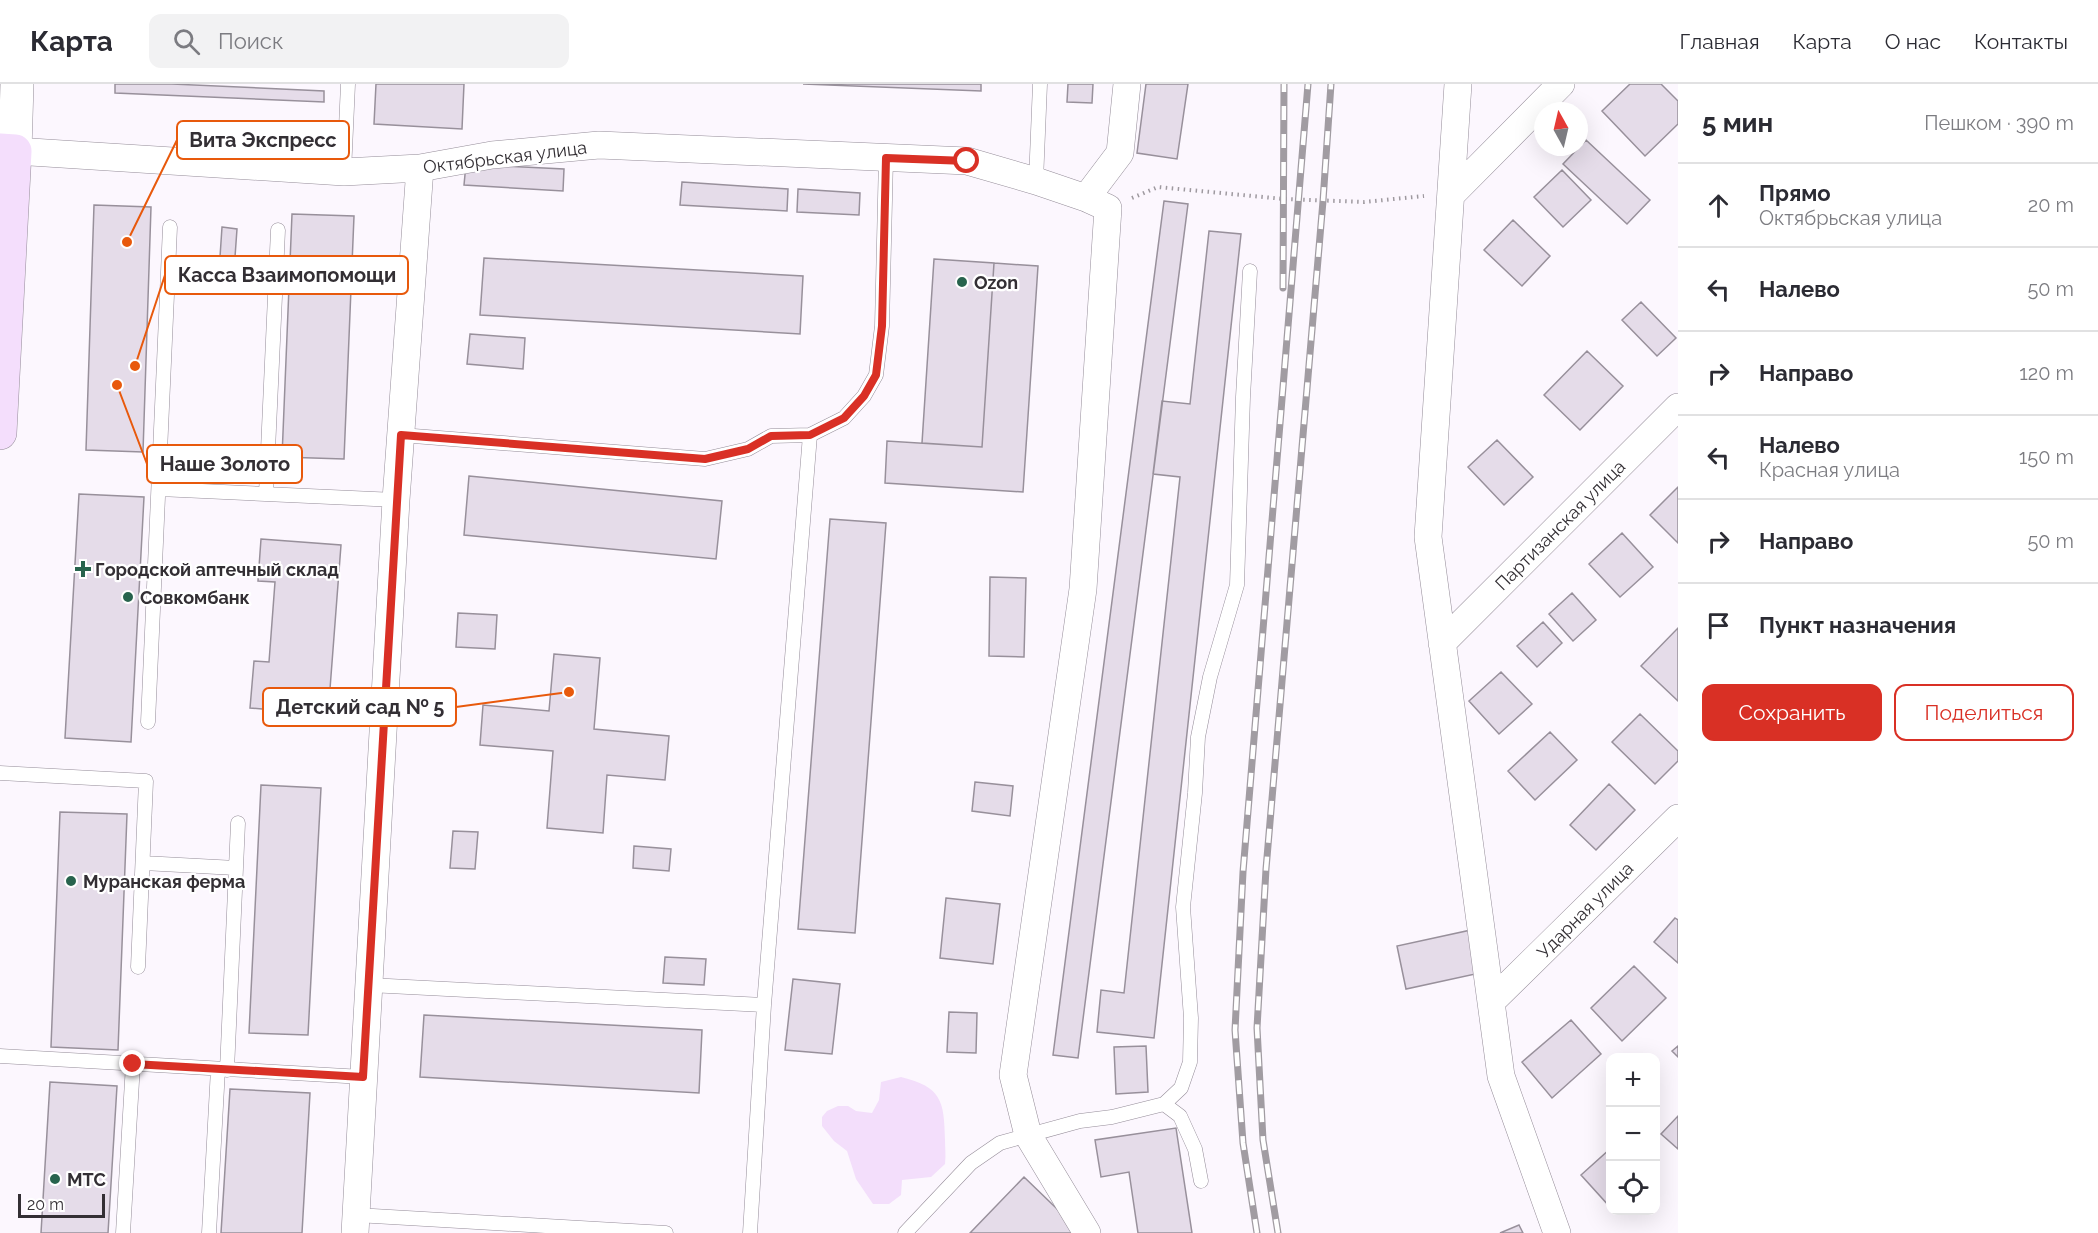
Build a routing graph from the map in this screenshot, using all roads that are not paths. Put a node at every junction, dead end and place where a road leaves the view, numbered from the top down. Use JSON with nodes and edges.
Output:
{"nodes":[{"id":1,"x":17,"y":84,"type":"edge"},
{"id":2,"x":348,"y":84,"type":"edge"},
{"id":3,"x":1040,"y":84,"type":"edge"},
{"id":4,"x":1127,"y":84,"type":"edge"},
{"id":5,"x":1458,"y":84,"type":"edge"},
{"id":6,"x":1561,"y":84,"type":"edge"},
{"id":7,"x":8,"y":150,"type":"edge"},
{"id":8,"x":886,"y":158,"type":"junction"},
{"id":9,"x":420,"y":168,"type":"junction"},
{"id":10,"x":344,"y":172,"type":"junction"},
{"id":11,"x":1036,"y":181,"type":"junction"},
{"id":12,"x":1452,"y":194,"type":"junction"},
{"id":13,"x":1086,"y":198,"type":"junction"},
{"id":14,"x":170,"y":227,"type":"dead end"},
{"id":15,"x":278,"y":230,"type":"dead end"},
{"id":16,"x":1250,"y":271,"type":"dead end"},
{"id":17,"x":1678,"y":407,"type":"edge"},
{"id":18,"x":0,"y":433,"type":"edge"},
{"id":19,"x":401,"y":435,"type":"junction"},
{"id":20,"x":810,"y":435,"type":"junction"},
{"id":21,"x":159,"y":489,"type":"junction"},
{"id":22,"x":266,"y":494,"type":"junction"},
{"id":23,"x":396,"y":500,"type":"junction"},
{"id":24,"x":1442,"y":643,"type":"junction"},
{"id":25,"x":148,"y":722,"type":"dead end"},
{"id":26,"x":0,"y":773,"type":"edge"},
{"id":27,"x":1678,"y":818,"type":"edge"},
{"id":28,"x":238,"y":823,"type":"dead end"},
{"id":29,"x":143,"y":863,"type":"junction"},
{"id":30,"x":236,"y":868,"type":"junction"},
{"id":31,"x":138,"y":967,"type":"dead end"},
{"id":32,"x":369,"y":985,"type":"junction"},
{"id":33,"x":1491,"y":1002,"type":"junction"},
{"id":34,"x":764,"y":1005,"type":"junction"},
{"id":35,"x":0,"y":1056,"type":"edge"},
{"id":36,"x":133,"y":1064,"type":"junction"},
{"id":37,"x":222,"y":1069,"type":"junction"},
{"id":38,"x":363,"y":1077,"type":"junction"},
{"id":39,"x":1164,"y":1104,"type":"junction"},
{"id":40,"x":1028,"y":1135,"type":"junction"},
{"id":41,"x":1201,"y":1181,"type":"dead end"},
{"id":42,"x":355,"y":1224,"type":"edge"},
{"id":43,"x":123,"y":1233,"type":"edge"},
{"id":44,"x":208,"y":1233,"type":"edge"},
{"id":45,"x":666,"y":1233,"type":"edge"},
{"id":46,"x":750,"y":1233,"type":"edge"},
{"id":47,"x":905,"y":1233,"type":"edge"},
{"id":48,"x":1088,"y":1233,"type":"edge"},
{"id":49,"x":1557,"y":1233,"type":"edge"}],
"edges":[{"from":1,"to":7,"type":"street"},
{"from":2,"to":10,"type":"lane"},
{"from":3,"to":11,"type":"lane"},
{"from":4,"to":13,"type":"street"},
{"from":5,"to":12,"type":"street"},
{"from":6,"to":12,"type":"street"},
{"from":7,"to":10,"type":"street","name":"Октябрьская улица"},
{"from":7,"to":18,"type":"main road"},
{"from":8,"to":9,"type":"street","name":"Октябрьская улица"},
{"from":8,"to":11,"type":"street","name":"Октябрьская улица"},
{"from":8,"to":20,"type":"lane"},
{"from":9,"to":10,"type":"street","name":"Октябрьская улица"},
{"from":9,"to":19,"type":"street"},
{"from":11,"to":13,"type":"street","name":"Октябрьская улица"},
{"from":12,"to":24,"type":"street"},
{"from":13,"to":40,"type":"street","name":"Октябрьская улица"},
{"from":14,"to":21,"type":"lane"},
{"from":15,"to":22,"type":"lane"},
{"from":16,"to":39,"type":"lane"},
{"from":17,"to":24,"type":"street","name":"Партизанская улица"},
{"from":19,"to":20,"type":"lane"},
{"from":19,"to":23,"type":"street"},
{"from":20,"to":34,"type":"lane"},
{"from":21,"to":22,"type":"lane"},
{"from":21,"to":25,"type":"lane"},
{"from":22,"to":23,"type":"lane"},
{"from":23,"to":32,"type":"street"},
{"from":24,"to":33,"type":"street"},
{"from":26,"to":29,"type":"lane"},
{"from":27,"to":33,"type":"street","name":"Ударная улица"},
{"from":28,"to":30,"type":"lane"},
{"from":29,"to":30,"type":"lane"},
{"from":29,"to":31,"type":"lane"},
{"from":30,"to":37,"type":"lane"},
{"from":32,"to":34,"type":"lane"},
{"from":32,"to":38,"type":"street"},
{"from":33,"to":49,"type":"street"},
{"from":34,"to":46,"type":"lane"},
{"from":35,"to":36,"type":"lane"},
{"from":36,"to":37,"type":"lane"},
{"from":36,"to":43,"type":"lane"},
{"from":37,"to":38,"type":"lane"},
{"from":37,"to":44,"type":"lane"},
{"from":38,"to":42,"type":"street"},
{"from":39,"to":40,"type":"lane"},
{"from":39,"to":41,"type":"lane"},
{"from":40,"to":47,"type":"lane"},
{"from":40,"to":48,"type":"street"},
{"from":42,"to":45,"type":"lane"}]}
